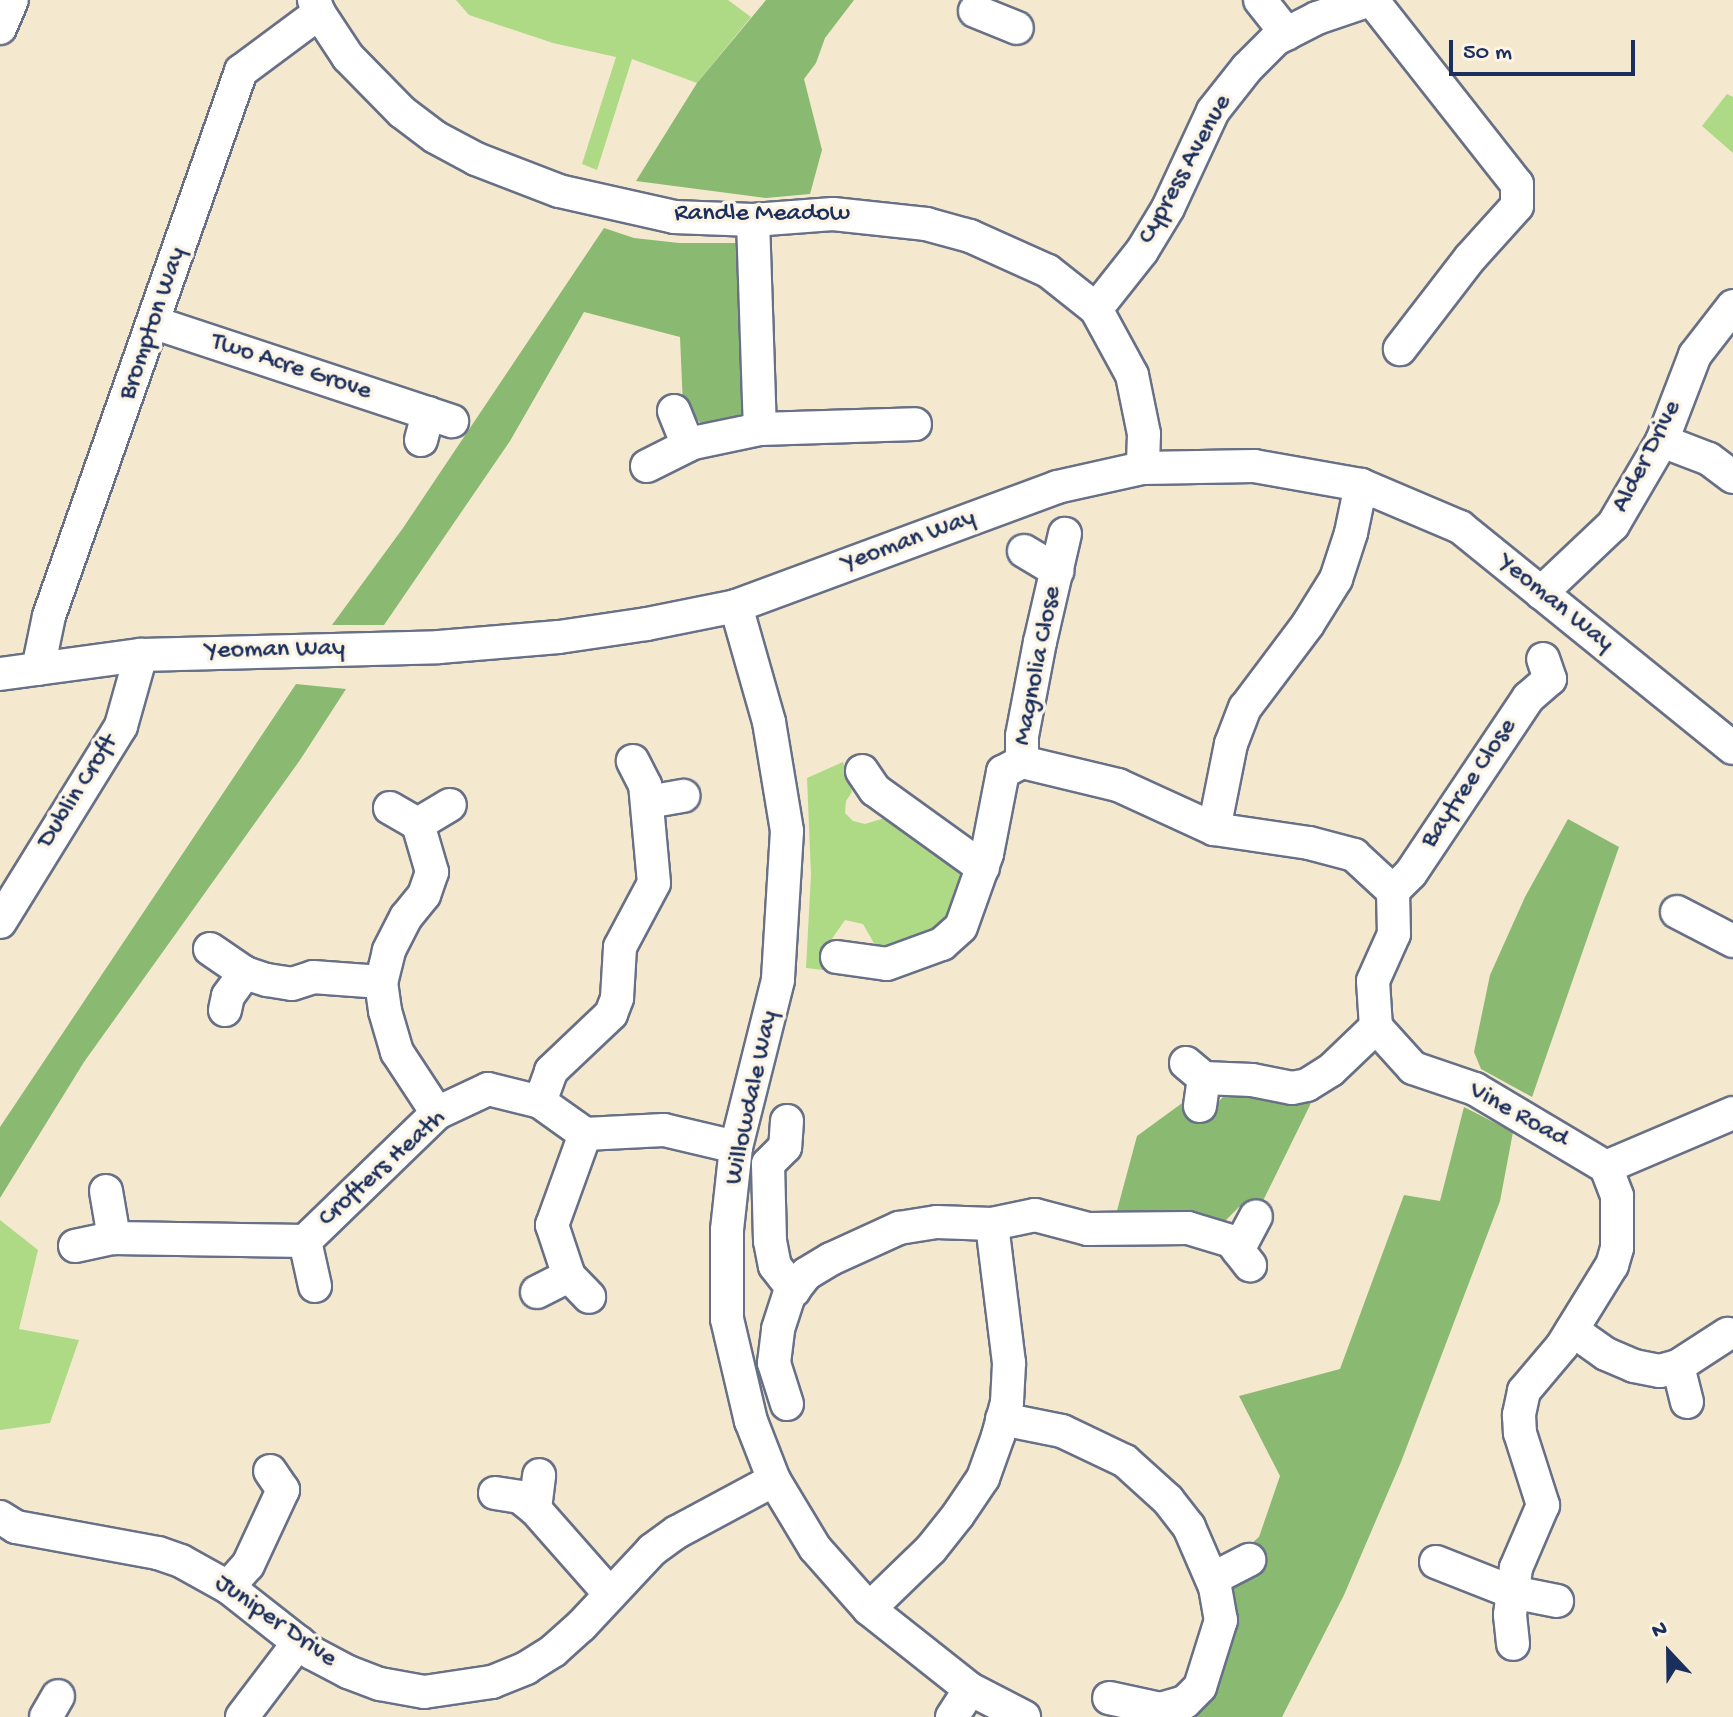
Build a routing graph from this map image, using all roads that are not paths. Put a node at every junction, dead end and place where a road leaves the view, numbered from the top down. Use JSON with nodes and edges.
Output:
{"nodes":[{"id":1,"x":12,"y":0,"type":"edge"},
{"id":2,"x":1260,"y":0,"type":"edge"},
{"id":3,"x":1371,"y":0,"type":"edge"},
{"id":4,"x":316,"y":6,"type":"edge"},
{"id":5,"x":0,"y":28,"type":"edge"},
{"id":6,"x":1287,"y":34,"type":"junction"},
{"id":7,"x":753,"y":220,"type":"junction"},
{"id":8,"x":1733,"y":306,"type":"edge"},
{"id":9,"x":1096,"y":309,"type":"junction"},
{"id":10,"x":155,"y":323,"type":"junction"},
{"id":11,"x":1400,"y":349,"type":"dead end"},
{"id":12,"x":674,"y":411,"type":"dead end"},
{"id":13,"x":915,"y":424,"type":"dead end"},
{"id":14,"x":434,"y":425,"type":"dead end"},
{"id":15,"x":760,"y":429,"type":"junction"},
{"id":16,"x":1662,"y":441,"type":"junction"},
{"id":17,"x":688,"y":445,"type":"junction"},
{"id":18,"x":647,"y":466,"type":"dead end"},
{"id":19,"x":1143,"y":468,"type":"junction"},
{"id":20,"x":1733,"y":477,"type":"edge"},
{"id":21,"x":1361,"y":485,"type":"junction"},
{"id":22,"x":1065,"y":534,"type":"dead end"},
{"id":23,"x":1024,"y":551,"type":"dead end"},
{"id":24,"x":1057,"y":571,"type":"junction"},
{"id":25,"x":1541,"y":593,"type":"junction"},
{"id":26,"x":736,"y":606,"type":"junction"},
{"id":27,"x":141,"y":655,"type":"junction"},
{"id":28,"x":38,"y":669,"type":"junction"},
{"id":29,"x":0,"y":674,"type":"edge"},
{"id":30,"x":1554,"y":677,"type":"dead end"},
{"id":31,"x":1733,"y":748,"type":"edge"},
{"id":32,"x":633,"y":761,"type":"dead end"},
{"id":33,"x":1022,"y":762,"type":"junction"},
{"id":34,"x":862,"y":771,"type":"dead end"},
{"id":35,"x":683,"y":796,"type":"dead end"},
{"id":36,"x":648,"y":802,"type":"junction"},
{"id":37,"x":450,"y":805,"type":"dead end"},
{"id":38,"x":390,"y":808,"type":"dead end"},
{"id":39,"x":418,"y":824,"type":"junction"},
{"id":40,"x":1214,"y":829,"type":"junction"},
{"id":41,"x":983,"y":868,"type":"junction"},
{"id":42,"x":1393,"y":891,"type":"junction"},
{"id":43,"x":1677,"y":912,"type":"dead end"},
{"id":44,"x":0,"y":922,"type":"edge"},
{"id":45,"x":1733,"y":941,"type":"edge"},
{"id":46,"x":210,"y":949,"type":"dead end"},
{"id":47,"x":837,"y":957,"type":"dead end"},
{"id":48,"x":245,"y":973,"type":"junction"},
{"id":49,"x":381,"y":982,"type":"junction"},
{"id":50,"x":225,"y":1010,"type":"dead end"},
{"id":51,"x":1376,"y":1027,"type":"junction"},
{"id":52,"x":1197,"y":1082,"type":"dead end"},
{"id":53,"x":540,"y":1102,"type":"junction"},
{"id":54,"x":437,"y":1113,"type":"junction"},
{"id":55,"x":1733,"y":1113,"type":"edge"},
{"id":56,"x":787,"y":1121,"type":"dead end"},
{"id":57,"x":585,"y":1134,"type":"junction"},
{"id":58,"x":736,"y":1147,"type":"junction"},
{"id":59,"x":1606,"y":1167,"type":"junction"},
{"id":60,"x":106,"y":1191,"type":"dead end"},
{"id":61,"x":1256,"y":1216,"type":"dead end"},
{"id":62,"x":992,"y":1224,"type":"junction"},
{"id":63,"x":114,"y":1238,"type":"junction"},
{"id":64,"x":305,"y":1241,"type":"junction"},
{"id":65,"x":75,"y":1246,"type":"dead end"},
{"id":66,"x":315,"y":1286,"type":"dead end"},
{"id":67,"x":794,"y":1290,"type":"junction"},
{"id":68,"x":537,"y":1292,"type":"dead end"},
{"id":69,"x":1572,"y":1330,"type":"junction"},
{"id":70,"x":1727,"y":1334,"type":"dead end"},
{"id":71,"x":1678,"y":1366,"type":"junction"},
{"id":72,"x":1687,"y":1402,"type":"dead end"},
{"id":73,"x":787,"y":1404,"type":"dead end"},
{"id":74,"x":1002,"y":1419,"type":"junction"},
{"id":75,"x":539,"y":1475,"type":"dead end"},
{"id":76,"x":774,"y":1480,"type":"junction"},
{"id":77,"x":288,"y":1482,"type":"dead end"},
{"id":78,"x":495,"y":1493,"type":"dead end"},
{"id":79,"x":535,"y":1509,"type":"junction"},
{"id":80,"x":0,"y":1517,"type":"edge"},
{"id":81,"x":1249,"y":1560,"type":"dead end"},
{"id":82,"x":1436,"y":1562,"type":"dead end"},
{"id":83,"x":1212,"y":1579,"type":"junction"},
{"id":84,"x":228,"y":1587,"type":"junction"},
{"id":85,"x":1512,"y":1592,"type":"junction"},
{"id":86,"x":610,"y":1594,"type":"junction"},
{"id":87,"x":1557,"y":1601,"type":"dead end"},
{"id":88,"x":869,"y":1609,"type":"junction"},
{"id":89,"x":299,"y":1642,"type":"junction"},
{"id":90,"x":1513,"y":1644,"type":"dead end"},
{"id":91,"x":970,"y":1689,"type":"junction"},
{"id":92,"x":1109,"y":1698,"type":"dead end"},
{"id":93,"x":455,"y":1703,"type":"edge"},
{"id":94,"x":242,"y":1717,"type":"edge"},
{"id":95,"x":952,"y":1717,"type":"edge"},
{"id":96,"x":1024,"y":1717,"type":"edge"}],
"edges":[{"from":1,"to":5,"type":"street"},
{"from":2,"to":6,"type":"street"},
{"from":3,"to":6,"type":"street","name":"Cypress Avenue"},
{"from":3,"to":11,"type":"street"},
{"from":4,"to":7,"type":"street","name":"Randle Meadow"},
{"from":4,"to":10,"type":"street","name":"Brompton Way"},
{"from":6,"to":9,"type":"street","name":"Cypress Avenue"},
{"from":7,"to":9,"type":"street","name":"Randle Meadow"},
{"from":7,"to":15,"type":"street"},
{"from":8,"to":16,"type":"street","name":"Alder Drive"},
{"from":9,"to":19,"type":"street","name":"Randle Meadow"},
{"from":10,"to":14,"type":"street","name":"Two Acre Grove"},
{"from":10,"to":28,"type":"street","name":"Brompton Way"},
{"from":12,"to":17,"type":"street"},
{"from":13,"to":15,"type":"street"},
{"from":15,"to":17,"type":"street"},
{"from":16,"to":20,"type":"street"},
{"from":16,"to":25,"type":"street","name":"Alder Drive"},
{"from":17,"to":18,"type":"street"},
{"from":19,"to":21,"type":"street","name":"Yeoman Way"},
{"from":19,"to":26,"type":"street","name":"Yeoman Way"},
{"from":21,"to":25,"type":"street","name":"Yeoman Way"},
{"from":21,"to":40,"type":"street"},
{"from":22,"to":24,"type":"street","name":"Magnolia Close"},
{"from":23,"to":24,"type":"street","name":"Magnolia Close"},
{"from":24,"to":33,"type":"street","name":"Magnolia Close"},
{"from":25,"to":31,"type":"street","name":"Yeoman Way"},
{"from":26,"to":27,"type":"street","name":"Yeoman Way"},
{"from":26,"to":58,"type":"street","name":"Willowdale Way"},
{"from":27,"to":28,"type":"street","name":"Yeoman Way"},
{"from":27,"to":44,"type":"street","name":"Dublin Croft"},
{"from":28,"to":29,"type":"street","name":"Yeoman Way"},
{"from":30,"to":42,"type":"street","name":"Baytree Close"},
{"from":32,"to":36,"type":"street"},
{"from":33,"to":40,"type":"street"},
{"from":33,"to":41,"type":"street"},
{"from":34,"to":41,"type":"street"},
{"from":35,"to":36,"type":"street"},
{"from":36,"to":53,"type":"street"},
{"from":37,"to":39,"type":"street"},
{"from":38,"to":39,"type":"street"},
{"from":39,"to":49,"type":"street"},
{"from":40,"to":42,"type":"street"},
{"from":41,"to":47,"type":"street"},
{"from":42,"to":51,"type":"street"},
{"from":43,"to":45,"type":"street"},
{"from":46,"to":48,"type":"street"},
{"from":48,"to":49,"type":"street"},
{"from":48,"to":50,"type":"street"},
{"from":49,"to":54,"type":"street"},
{"from":51,"to":52,"type":"street"},
{"from":51,"to":59,"type":"street","name":"Vine Road"},
{"from":53,"to":54,"type":"street","name":"Crofters Heath"},
{"from":53,"to":57,"type":"street","name":"Crofters Heath"},
{"from":54,"to":64,"type":"street","name":"Crofters Heath"},
{"from":55,"to":59,"type":"street"},
{"from":56,"to":67,"type":"street"},
{"from":57,"to":58,"type":"street"},
{"from":57,"to":68,"type":"street"},
{"from":58,"to":76,"type":"street","name":"Willowdale Way"},
{"from":59,"to":69,"type":"street"},
{"from":60,"to":63,"type":"street"},
{"from":61,"to":62,"type":"street"},
{"from":62,"to":67,"type":"street"},
{"from":62,"to":74,"type":"street"},
{"from":63,"to":64,"type":"street","name":"Crofters Heath"},
{"from":63,"to":65,"type":"street","name":"Crofters Heath"},
{"from":64,"to":66,"type":"street","name":"Crofters Heath"},
{"from":67,"to":73,"type":"street"},
{"from":69,"to":71,"type":"street"},
{"from":69,"to":85,"type":"street"},
{"from":70,"to":71,"type":"street"},
{"from":71,"to":72,"type":"street"},
{"from":74,"to":83,"type":"street"},
{"from":74,"to":88,"type":"street"},
{"from":75,"to":79,"type":"street"},
{"from":76,"to":86,"type":"street","name":"Juniper Drive"},
{"from":76,"to":88,"type":"street","name":"Willowdale Way"},
{"from":77,"to":84,"type":"street"},
{"from":78,"to":79,"type":"street"},
{"from":79,"to":86,"type":"street"},
{"from":80,"to":84,"type":"street","name":"Juniper Drive"},
{"from":81,"to":83,"type":"street"},
{"from":82,"to":85,"type":"street"},
{"from":83,"to":92,"type":"street"},
{"from":84,"to":89,"type":"street","name":"Juniper Drive"},
{"from":85,"to":87,"type":"street"},
{"from":85,"to":90,"type":"street"},
{"from":86,"to":93,"type":"street","name":"Juniper Drive"},
{"from":88,"to":91,"type":"street","name":"Willowdale Way"},
{"from":89,"to":93,"type":"street","name":"Juniper Drive"},
{"from":89,"to":94,"type":"street"},
{"from":91,"to":95,"type":"street"},
{"from":91,"to":96,"type":"street","name":"Willowdale Way"}]}
